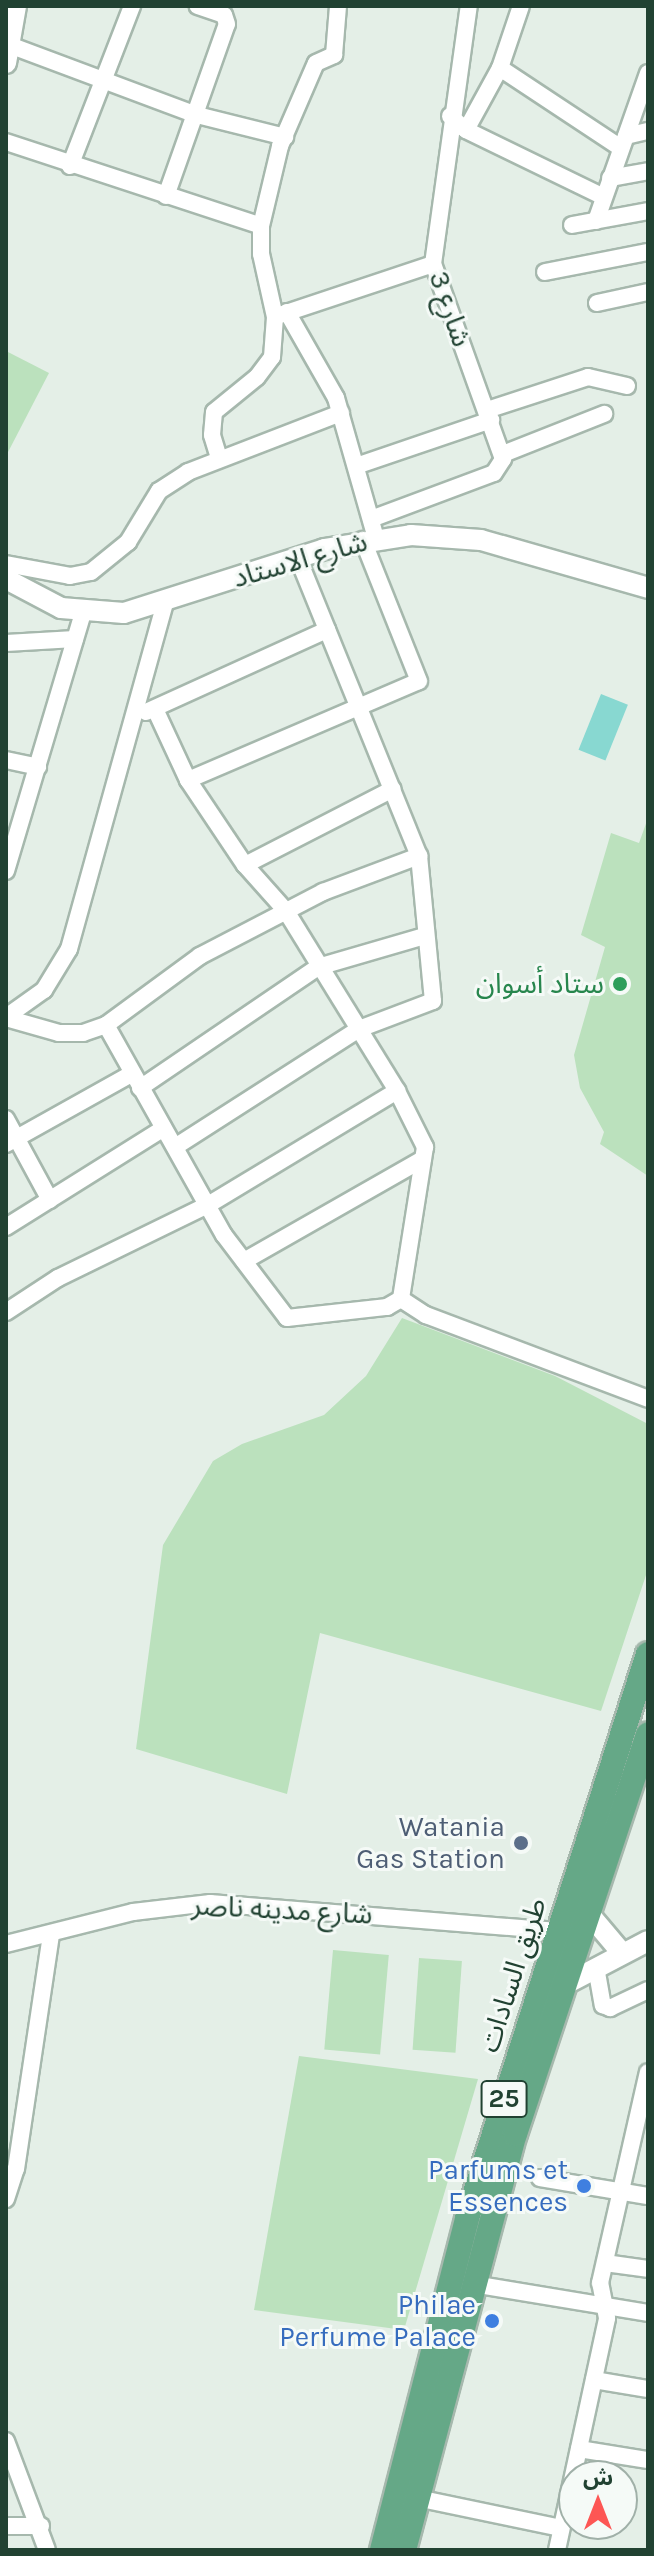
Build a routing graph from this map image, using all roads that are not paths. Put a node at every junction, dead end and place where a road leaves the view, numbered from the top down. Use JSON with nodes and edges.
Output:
{"nodes":[{"id":1,"x":16,"y":6,"type":"edge"},
{"id":2,"x":132,"y":6,"type":"edge"},
{"id":3,"x":338,"y":6,"type":"edge"},
{"id":4,"x":469,"y":6,"type":"edge"},
{"id":5,"x":521,"y":6,"type":"edge"},
{"id":6,"x":204,"y":7,"type":"edge"},
{"id":7,"x":9,"y":55,"type":"edge"},
{"id":8,"x":500,"y":68,"type":"junction"},
{"id":9,"x":104,"y":78,"type":"junction"},
{"id":10,"x":647,"y":84,"type":"edge"},
{"id":11,"x":197,"y":115,"type":"junction"},
{"id":12,"x":450,"y":116,"type":"junction"},
{"id":13,"x":466,"y":130,"type":"junction"},
{"id":14,"x":648,"y":131,"type":"edge"},
{"id":15,"x":285,"y":137,"type":"junction"},
{"id":16,"x":6,"y":142,"type":"edge"},
{"id":17,"x":624,"y":142,"type":"junction"},
{"id":18,"x":70,"y":166,"type":"junction"},
{"id":19,"x":648,"y":171,"type":"edge"},
{"id":20,"x":610,"y":178,"type":"junction"},
{"id":21,"x":166,"y":196,"type":"junction"},
{"id":22,"x":604,"y":197,"type":"junction"},
{"id":23,"x":648,"y":211,"type":"edge"},
{"id":24,"x":596,"y":221,"type":"junction"},
{"id":25,"x":572,"y":225,"type":"dead end"},
{"id":26,"x":261,"y":226,"type":"junction"},
{"id":27,"x":648,"y":252,"type":"edge"},
{"id":28,"x":433,"y":264,"type":"junction"},
{"id":29,"x":545,"y":272,"type":"dead end"},
{"id":30,"x":648,"y":292,"type":"edge"},
{"id":31,"x":597,"y":303,"type":"dead end"},
{"id":32,"x":281,"y":315,"type":"junction"},
{"id":33,"x":627,"y":386,"type":"dead end"},
{"id":34,"x":341,"y":413,"type":"junction"},
{"id":35,"x":604,"y":414,"type":"dead end"},
{"id":36,"x":489,"y":415,"type":"junction"},
{"id":37,"x":503,"y":454,"type":"junction"},
{"id":38,"x":219,"y":458,"type":"junction"},
{"id":39,"x":356,"y":466,"type":"junction"},
{"id":40,"x":370,"y":532,"type":"junction"},
{"id":41,"x":298,"y":558,"type":"junction"},
{"id":42,"x":6,"y":564,"type":"edge"},
{"id":43,"x":6,"y":579,"type":"edge"},
{"id":44,"x":648,"y":588,"type":"edge"},
{"id":45,"x":165,"y":602,"type":"junction"},
{"id":46,"x":83,"y":613,"type":"junction"},
{"id":47,"x":327,"y":630,"type":"junction"},
{"id":48,"x":75,"y":639,"type":"junction"},
{"id":49,"x":6,"y":643,"type":"edge"},
{"id":50,"x":359,"y":706,"type":"junction"},
{"id":51,"x":155,"y":709,"type":"junction"},
{"id":52,"x":133,"y":717,"type":"junction"},
{"id":53,"x":6,"y":760,"type":"edge"},
{"id":54,"x":38,"y":767,"type":"junction"},
{"id":55,"x":188,"y":780,"type":"junction"},
{"id":56,"x":393,"y":789,"type":"junction"},
{"id":57,"x":9,"y":851,"type":"edge"},
{"id":58,"x":419,"y":856,"type":"junction"},
{"id":59,"x":245,"y":865,"type":"junction"},
{"id":60,"x":6,"y":871,"type":"edge"},
{"id":61,"x":286,"y":911,"type":"junction"},
{"id":62,"x":425,"y":936,"type":"junction"},
{"id":63,"x":318,"y":967,"type":"junction"},
{"id":64,"x":6,"y":1018,"type":"edge"},
{"id":65,"x":106,"y":1025,"type":"junction"},
{"id":66,"x":359,"y":1029,"type":"junction"},
{"id":67,"x":136,"y":1080,"type":"junction"},
{"id":68,"x":397,"y":1091,"type":"junction"},
{"id":69,"x":6,"y":1119,"type":"edge"},
{"id":70,"x":164,"y":1128,"type":"junction"},
{"id":71,"x":11,"y":1142,"type":"edge"},
{"id":72,"x":175,"y":1147,"type":"junction"},
{"id":73,"x":423,"y":1159,"type":"junction"},
{"id":74,"x":50,"y":1200,"type":"junction"},
{"id":75,"x":208,"y":1205,"type":"junction"},
{"id":76,"x":6,"y":1227,"type":"edge"},
{"id":77,"x":244,"y":1261,"type":"junction"},
{"id":78,"x":401,"y":1299,"type":"junction"},
{"id":79,"x":6,"y":1312,"type":"edge"},
{"id":80,"x":648,"y":1399,"type":"edge"},
{"id":81,"x":648,"y":1654,"type":"edge"},
{"id":82,"x":648,"y":1735,"type":"edge"},
{"id":83,"x":589,"y":1914,"type":"junction"},
{"id":84,"x":561,"y":1931,"type":"junction"},
{"id":85,"x":51,"y":1935,"type":"junction"},
{"id":86,"x":648,"y":1941,"type":"edge"},
{"id":87,"x":6,"y":1944,"type":"edge"},
{"id":88,"x":622,"y":1953,"type":"junction"},
{"id":89,"x":596,"y":1967,"type":"junction"},
{"id":90,"x":568,"y":1983,"type":"junction"},
{"id":91,"x":648,"y":1990,"type":"edge"},
{"id":92,"x":648,"y":2072,"type":"edge"},
{"id":93,"x":642,"y":2124,"type":"edge"},
{"id":94,"x":540,"y":2178,"type":"dead end"},
{"id":95,"x":620,"y":2192,"type":"junction"},
{"id":96,"x":648,"y":2196,"type":"edge"},
{"id":97,"x":6,"y":2198,"type":"edge"},
{"id":98,"x":605,"y":2263,"type":"junction"},
{"id":99,"x":648,"y":2269,"type":"edge"},
{"id":100,"x":473,"y":2284,"type":"junction"},
{"id":101,"x":606,"y":2307,"type":"junction"},
{"id":102,"x":648,"y":2313,"type":"edge"},
{"id":103,"x":594,"y":2380,"type":"junction"},
{"id":104,"x":648,"y":2389,"type":"edge"},
{"id":105,"x":6,"y":2441,"type":"edge"},
{"id":106,"x":579,"y":2449,"type":"junction"},
{"id":107,"x":576,"y":2460,"type":"edge"},
{"id":108,"x":648,"y":2460,"type":"edge"},
{"id":109,"x":417,"y":2498,"type":"junction"},
{"id":110,"x":6,"y":2526,"type":"edge"},
{"id":111,"x":41,"y":2526,"type":"junction"},
{"id":112,"x":558,"y":2527,"type":"edge"},
{"id":113,"x":47,"y":2550,"type":"edge"},
{"id":114,"x":382,"y":2550,"type":"edge"},
{"id":115,"x":404,"y":2550,"type":"edge"}],
"edges":[{"from":1,"to":7,"type":"street"},
{"from":2,"to":9,"type":"street"},
{"from":3,"to":15,"type":"street"},
{"from":4,"to":12,"type":"street","name":"شارع 3"},
{"from":5,"to":8,"type":"street"},
{"from":6,"to":11,"type":"street"},
{"from":7,"to":9,"type":"street"},
{"from":8,"to":13,"type":"street"},
{"from":8,"to":17,"type":"street"},
{"from":9,"to":11,"type":"street"},
{"from":9,"to":18,"type":"street"},
{"from":10,"to":17,"type":"street"},
{"from":11,"to":15,"type":"street"},
{"from":11,"to":21,"type":"street"},
{"from":12,"to":13,"type":"street"},
{"from":12,"to":28,"type":"street","name":"شارع 3"},
{"from":13,"to":22,"type":"street"},
{"from":14,"to":17,"type":"street"},
{"from":15,"to":26,"type":"street"},
{"from":16,"to":18,"type":"street"},
{"from":17,"to":20,"type":"street"},
{"from":18,"to":21,"type":"street"},
{"from":19,"to":20,"type":"street"},
{"from":20,"to":22,"type":"street"},
{"from":21,"to":26,"type":"street"},
{"from":22,"to":24,"type":"street"},
{"from":23,"to":24,"type":"street"},
{"from":24,"to":25,"type":"street"},
{"from":26,"to":32,"type":"street"},
{"from":27,"to":29,"type":"street"},
{"from":28,"to":32,"type":"street"},
{"from":28,"to":36,"type":"street","name":"شارع 3"},
{"from":30,"to":31,"type":"street"},
{"from":32,"to":34,"type":"street"},
{"from":32,"to":38,"type":"street"},
{"from":33,"to":36,"type":"street"},
{"from":34,"to":38,"type":"street"},
{"from":34,"to":39,"type":"street"},
{"from":35,"to":37,"type":"street"},
{"from":36,"to":37,"type":"street","name":"شارع 3"},
{"from":36,"to":39,"type":"street"},
{"from":37,"to":40,"type":"street"},
{"from":38,"to":42,"type":"street"},
{"from":39,"to":40,"type":"street"},
{"from":40,"to":41,"type":"street","name":"شارع الاستاد"},
{"from":40,"to":44,"type":"street","name":"شارع الاستاد"},
{"from":40,"to":50,"type":"street"},
{"from":41,"to":45,"type":"street","name":"شارع الاستاد"},
{"from":41,"to":47,"type":"street"},
{"from":43,"to":46,"type":"street","name":"شارع الاستاد"},
{"from":45,"to":46,"type":"street","name":"شارع الاستاد"},
{"from":45,"to":52,"type":"street"},
{"from":46,"to":48,"type":"street"},
{"from":47,"to":50,"type":"street"},
{"from":47,"to":51,"type":"street"},
{"from":48,"to":49,"type":"street"},
{"from":48,"to":54,"type":"street"},
{"from":50,"to":55,"type":"street"},
{"from":50,"to":56,"type":"street"},
{"from":51,"to":52,"type":"street"},
{"from":51,"to":55,"type":"street"},
{"from":52,"to":64,"type":"street"},
{"from":53,"to":54,"type":"street"},
{"from":54,"to":57,"type":"street"},
{"from":55,"to":59,"type":"street"},
{"from":56,"to":58,"type":"street"},
{"from":56,"to":59,"type":"street"},
{"from":57,"to":60,"type":"street"},
{"from":58,"to":61,"type":"street"},
{"from":58,"to":62,"type":"street"},
{"from":59,"to":61,"type":"street"},
{"from":61,"to":63,"type":"street"},
{"from":61,"to":65,"type":"street"},
{"from":62,"to":63,"type":"street"},
{"from":62,"to":66,"type":"street"},
{"from":63,"to":66,"type":"street"},
{"from":63,"to":67,"type":"street"},
{"from":64,"to":65,"type":"street"},
{"from":65,"to":67,"type":"street"},
{"from":66,"to":68,"type":"street"},
{"from":66,"to":72,"type":"street"},
{"from":67,"to":70,"type":"street"},
{"from":67,"to":71,"type":"street"},
{"from":68,"to":73,"type":"street"},
{"from":68,"to":75,"type":"street"},
{"from":69,"to":71,"type":"street"},
{"from":70,"to":72,"type":"street"},
{"from":70,"to":74,"type":"street"},
{"from":71,"to":74,"type":"street"},
{"from":72,"to":75,"type":"street"},
{"from":73,"to":77,"type":"street"},
{"from":73,"to":78,"type":"street"},
{"from":74,"to":76,"type":"street"},
{"from":75,"to":77,"type":"street"},
{"from":75,"to":79,"type":"street"},
{"from":77,"to":78,"type":"street"},
{"from":78,"to":80,"type":"street"},
{"from":81,"to":84,"type":"main road","name":"طريق السادات","number":"25"},
{"from":82,"to":83,"type":"main road","name":"طريق السادات","number":"25"},
{"from":83,"to":88,"type":"street"},
{"from":83,"to":90,"type":"main road","name":"طريق السادات","number":"25"},
{"from":84,"to":85,"type":"street","name":"شارع مدينه ناصر"},
{"from":84,"to":114,"type":"main road","name":"طريق السادات","number":"25"},
{"from":85,"to":87,"type":"street","name":"شارع مدينه ناصر"},
{"from":85,"to":97,"type":"street"},
{"from":86,"to":88,"type":"street"},
{"from":88,"to":89,"type":"street"},
{"from":89,"to":90,"type":"street"},
{"from":89,"to":91,"type":"street"},
{"from":90,"to":100,"type":"main road","name":"طريق السادات","number":"25"},
{"from":92,"to":93,"type":"street"},
{"from":93,"to":95,"type":"street"},
{"from":94,"to":95,"type":"street"},
{"from":95,"to":96,"type":"street"},
{"from":95,"to":98,"type":"street"},
{"from":98,"to":99,"type":"street"},
{"from":98,"to":101,"type":"street"},
{"from":100,"to":101,"type":"street"},
{"from":100,"to":109,"type":"main road","name":"طريق السادات","number":"25"},
{"from":101,"to":102,"type":"street"},
{"from":101,"to":103,"type":"street"},
{"from":103,"to":104,"type":"street"},
{"from":103,"to":106,"type":"street"},
{"from":105,"to":111,"type":"street"},
{"from":106,"to":107,"type":"street"},
{"from":106,"to":108,"type":"street"},
{"from":109,"to":112,"type":"street"},
{"from":109,"to":115,"type":"main road","name":"طريق السادات","number":"25"},
{"from":110,"to":111,"type":"street"},
{"from":111,"to":113,"type":"street"}]}
